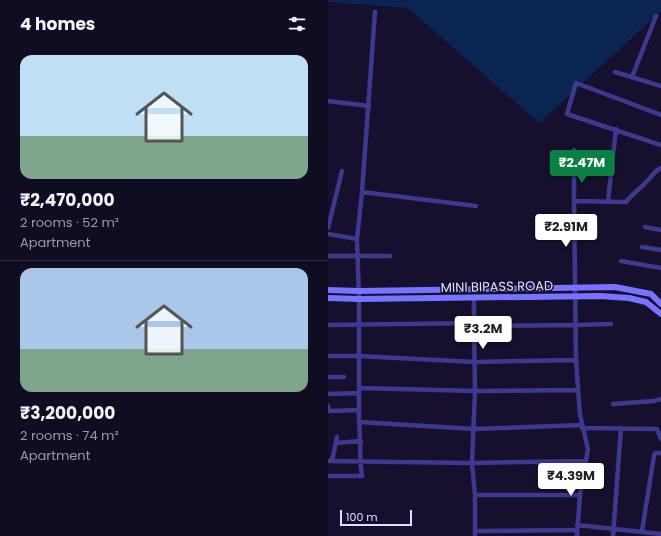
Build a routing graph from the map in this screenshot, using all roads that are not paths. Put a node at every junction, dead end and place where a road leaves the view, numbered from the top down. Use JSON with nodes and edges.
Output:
{"nodes":[{"id":1,"x":375,"y":12,"type":"dead end"},
{"id":2,"x":656,"y":16,"type":"dead end"},
{"id":3,"x":615,"y":72,"type":"dead end"},
{"id":4,"x":632,"y":77,"type":"junction"},
{"id":5,"x":661,"y":86,"type":"edge"},
{"id":6,"x":328,"y":101,"type":"edge"},
{"id":7,"x":369,"y":106,"type":"junction"},
{"id":8,"x":661,"y":115,"type":"edge"},
{"id":9,"x":616,"y":129,"type":"junction"},
{"id":10,"x":661,"y":145,"type":"edge"},
{"id":11,"x":574,"y":150,"type":"dead end"},
{"id":12,"x":661,"y":168,"type":"edge"},
{"id":13,"x":342,"y":171,"type":"dead end"},
{"id":14,"x":362,"y":192,"type":"junction"},
{"id":15,"x":574,"y":201,"type":"junction"},
{"id":16,"x":608,"y":201,"type":"junction"},
{"id":17,"x":476,"y":206,"type":"dead end"},
{"id":18,"x":644,"y":227,"type":"dead end"},
{"id":19,"x":328,"y":228,"type":"edge"},
{"id":20,"x":661,"y":230,"type":"edge"},
{"id":21,"x":328,"y":234,"type":"edge"},
{"id":22,"x":357,"y":239,"type":"junction"},
{"id":23,"x":642,"y":247,"type":"dead end"},
{"id":24,"x":661,"y":250,"type":"edge"},
{"id":25,"x":328,"y":256,"type":"edge"},
{"id":26,"x":358,"y":256,"type":"junction"},
{"id":27,"x":390,"y":256,"type":"dead end"},
{"id":28,"x":620,"y":261,"type":"dead end"},
{"id":29,"x":661,"y":268,"type":"edge"},
{"id":30,"x":575,"y":286,"type":"junction"},
{"id":31,"x":328,"y":290,"type":"edge"},
{"id":32,"x":359,"y":291,"type":"junction"},
{"id":33,"x":576,"y":295,"type":"junction"},
{"id":34,"x":474,"y":297,"type":"junction"},
{"id":35,"x":328,"y":298,"type":"edge"},
{"id":36,"x":658,"y":298,"type":"edge"},
{"id":37,"x":360,"y":299,"type":"junction"},
{"id":38,"x":661,"y":304,"type":"edge"},
{"id":39,"x":661,"y":314,"type":"edge"},
{"id":40,"x":474,"y":324,"type":"junction"},
{"id":41,"x":611,"y":324,"type":"dead end"},
{"id":42,"x":328,"y":325,"type":"edge"},
{"id":43,"x":359,"y":325,"type":"junction"},
{"id":44,"x":576,"y":326,"type":"junction"},
{"id":45,"x":328,"y":356,"type":"edge"},
{"id":46,"x":359,"y":356,"type":"junction"},
{"id":47,"x":576,"y":360,"type":"junction"},
{"id":48,"x":475,"y":362,"type":"junction"},
{"id":49,"x":328,"y":377,"type":"edge"},
{"id":50,"x":344,"y":377,"type":"dead end"},
{"id":51,"x":359,"y":388,"type":"junction"},
{"id":52,"x":475,"y":390,"type":"junction"},
{"id":53,"x":578,"y":390,"type":"junction"},
{"id":54,"x":359,"y":393,"type":"junction"},
{"id":55,"x":328,"y":394,"type":"edge"},
{"id":56,"x":661,"y":399,"type":"edge"},
{"id":57,"x":613,"y":404,"type":"dead end"},
{"id":58,"x":328,"y":406,"type":"edge"},
{"id":59,"x":359,"y":410,"type":"junction"},
{"id":60,"x":359,"y":422,"type":"junction"},
{"id":61,"x":582,"y":427,"type":"junction"},
{"id":62,"x":621,"y":428,"type":"junction"},
{"id":63,"x":474,"y":429,"type":"junction"},
{"id":64,"x":336,"y":437,"type":"dead end"},
{"id":65,"x":661,"y":439,"type":"edge"},
{"id":66,"x":361,"y":441,"type":"junction"},
{"id":67,"x":336,"y":443,"type":"junction"},
{"id":68,"x":661,"y":453,"type":"edge"},
{"id":69,"x":330,"y":461,"type":"edge"},
{"id":70,"x":586,"y":461,"type":"junction"},
{"id":71,"x":360,"y":462,"type":"junction"},
{"id":72,"x":472,"y":463,"type":"junction"},
{"id":73,"x":328,"y":476,"type":"edge"},
{"id":74,"x":475,"y":495,"type":"junction"},
{"id":75,"x":580,"y":495,"type":"junction"},
{"id":76,"x":577,"y":528,"type":"junction"},
{"id":77,"x":614,"y":528,"type":"junction"},
{"id":78,"x":642,"y":531,"type":"junction"},
{"id":79,"x":475,"y":534,"type":"edge"},
{"id":80,"x":661,"y":534,"type":"edge"},
{"id":81,"x":576,"y":536,"type":"edge"},
{"id":82,"x":613,"y":536,"type":"edge"}],
"edges":[{"from":1,"to":7,"type":"street"},
{"from":2,"to":4,"type":"street"},
{"from":3,"to":4,"type":"street"},
{"from":4,"to":5,"type":"street"},
{"from":6,"to":7,"type":"street"},
{"from":7,"to":14,"type":"street"},
{"from":8,"to":9,"type":"street"},
{"from":9,"to":10,"type":"street"},
{"from":9,"to":16,"type":"street"},
{"from":11,"to":15,"type":"street"},
{"from":12,"to":16,"type":"street"},
{"from":13,"to":19,"type":"street"},
{"from":14,"to":17,"type":"street"},
{"from":14,"to":22,"type":"street"},
{"from":15,"to":16,"type":"street"},
{"from":15,"to":30,"type":"street"},
{"from":18,"to":20,"type":"street"},
{"from":21,"to":22,"type":"street"},
{"from":22,"to":26,"type":"street"},
{"from":23,"to":24,"type":"street"},
{"from":25,"to":26,"type":"street"},
{"from":26,"to":27,"type":"street"},
{"from":26,"to":32,"type":"street"},
{"from":28,"to":29,"type":"street"},
{"from":30,"to":32,"type":"street"},
{"from":30,"to":33,"type":"street"},
{"from":30,"to":36,"type":"street"},
{"from":31,"to":32,"type":"street"},
{"from":32,"to":37,"type":"street"},
{"from":33,"to":34,"type":"street","name":"MINI BIPASS ROAD"},
{"from":33,"to":39,"type":"street","name":"MINI BIPASS ROAD"},
{"from":33,"to":44,"type":"street"},
{"from":34,"to":37,"type":"street","name":"MINI BIPASS ROAD"},
{"from":34,"to":40,"type":"street"},
{"from":35,"to":37,"type":"street","name":"MINI BIPASS ROAD"},
{"from":36,"to":38,"type":"street"},
{"from":37,"to":43,"type":"street"},
{"from":40,"to":43,"type":"street"},
{"from":40,"to":44,"type":"street"},
{"from":40,"to":48,"type":"street"},
{"from":41,"to":44,"type":"street"},
{"from":42,"to":43,"type":"street"},
{"from":43,"to":46,"type":"street"},
{"from":44,"to":47,"type":"street"},
{"from":45,"to":46,"type":"street"},
{"from":46,"to":48,"type":"street"},
{"from":46,"to":51,"type":"street"},
{"from":47,"to":48,"type":"street"},
{"from":47,"to":53,"type":"street"},
{"from":48,"to":52,"type":"street"},
{"from":49,"to":50,"type":"street"},
{"from":51,"to":52,"type":"street"},
{"from":51,"to":54,"type":"street"},
{"from":52,"to":53,"type":"street"},
{"from":52,"to":63,"type":"street"},
{"from":53,"to":61,"type":"street"},
{"from":54,"to":55,"type":"street"},
{"from":54,"to":59,"type":"street"},
{"from":56,"to":57,"type":"street"},
{"from":58,"to":59,"type":"street"},
{"from":59,"to":60,"type":"street"},
{"from":60,"to":63,"type":"street"},
{"from":60,"to":66,"type":"street"},
{"from":61,"to":62,"type":"street"},
{"from":61,"to":63,"type":"street"},
{"from":61,"to":70,"type":"street"},
{"from":62,"to":65,"type":"street"},
{"from":62,"to":77,"type":"street"},
{"from":63,"to":72,"type":"street"},
{"from":64,"to":67,"type":"street"},
{"from":66,"to":67,"type":"street"},
{"from":66,"to":71,"type":"street"},
{"from":67,"to":69,"type":"street"},
{"from":68,"to":78,"type":"street"},
{"from":69,"to":71,"type":"street"},
{"from":70,"to":72,"type":"street"},
{"from":70,"to":75,"type":"street"},
{"from":71,"to":72,"type":"street"},
{"from":71,"to":73,"type":"street"},
{"from":72,"to":74,"type":"street"},
{"from":74,"to":75,"type":"street"},
{"from":74,"to":79,"type":"street"},
{"from":75,"to":76,"type":"street"},
{"from":76,"to":77,"type":"street"},
{"from":76,"to":79,"type":"street"},
{"from":76,"to":81,"type":"street"},
{"from":77,"to":78,"type":"street"},
{"from":77,"to":82,"type":"street"},
{"from":78,"to":80,"type":"street"}]}
